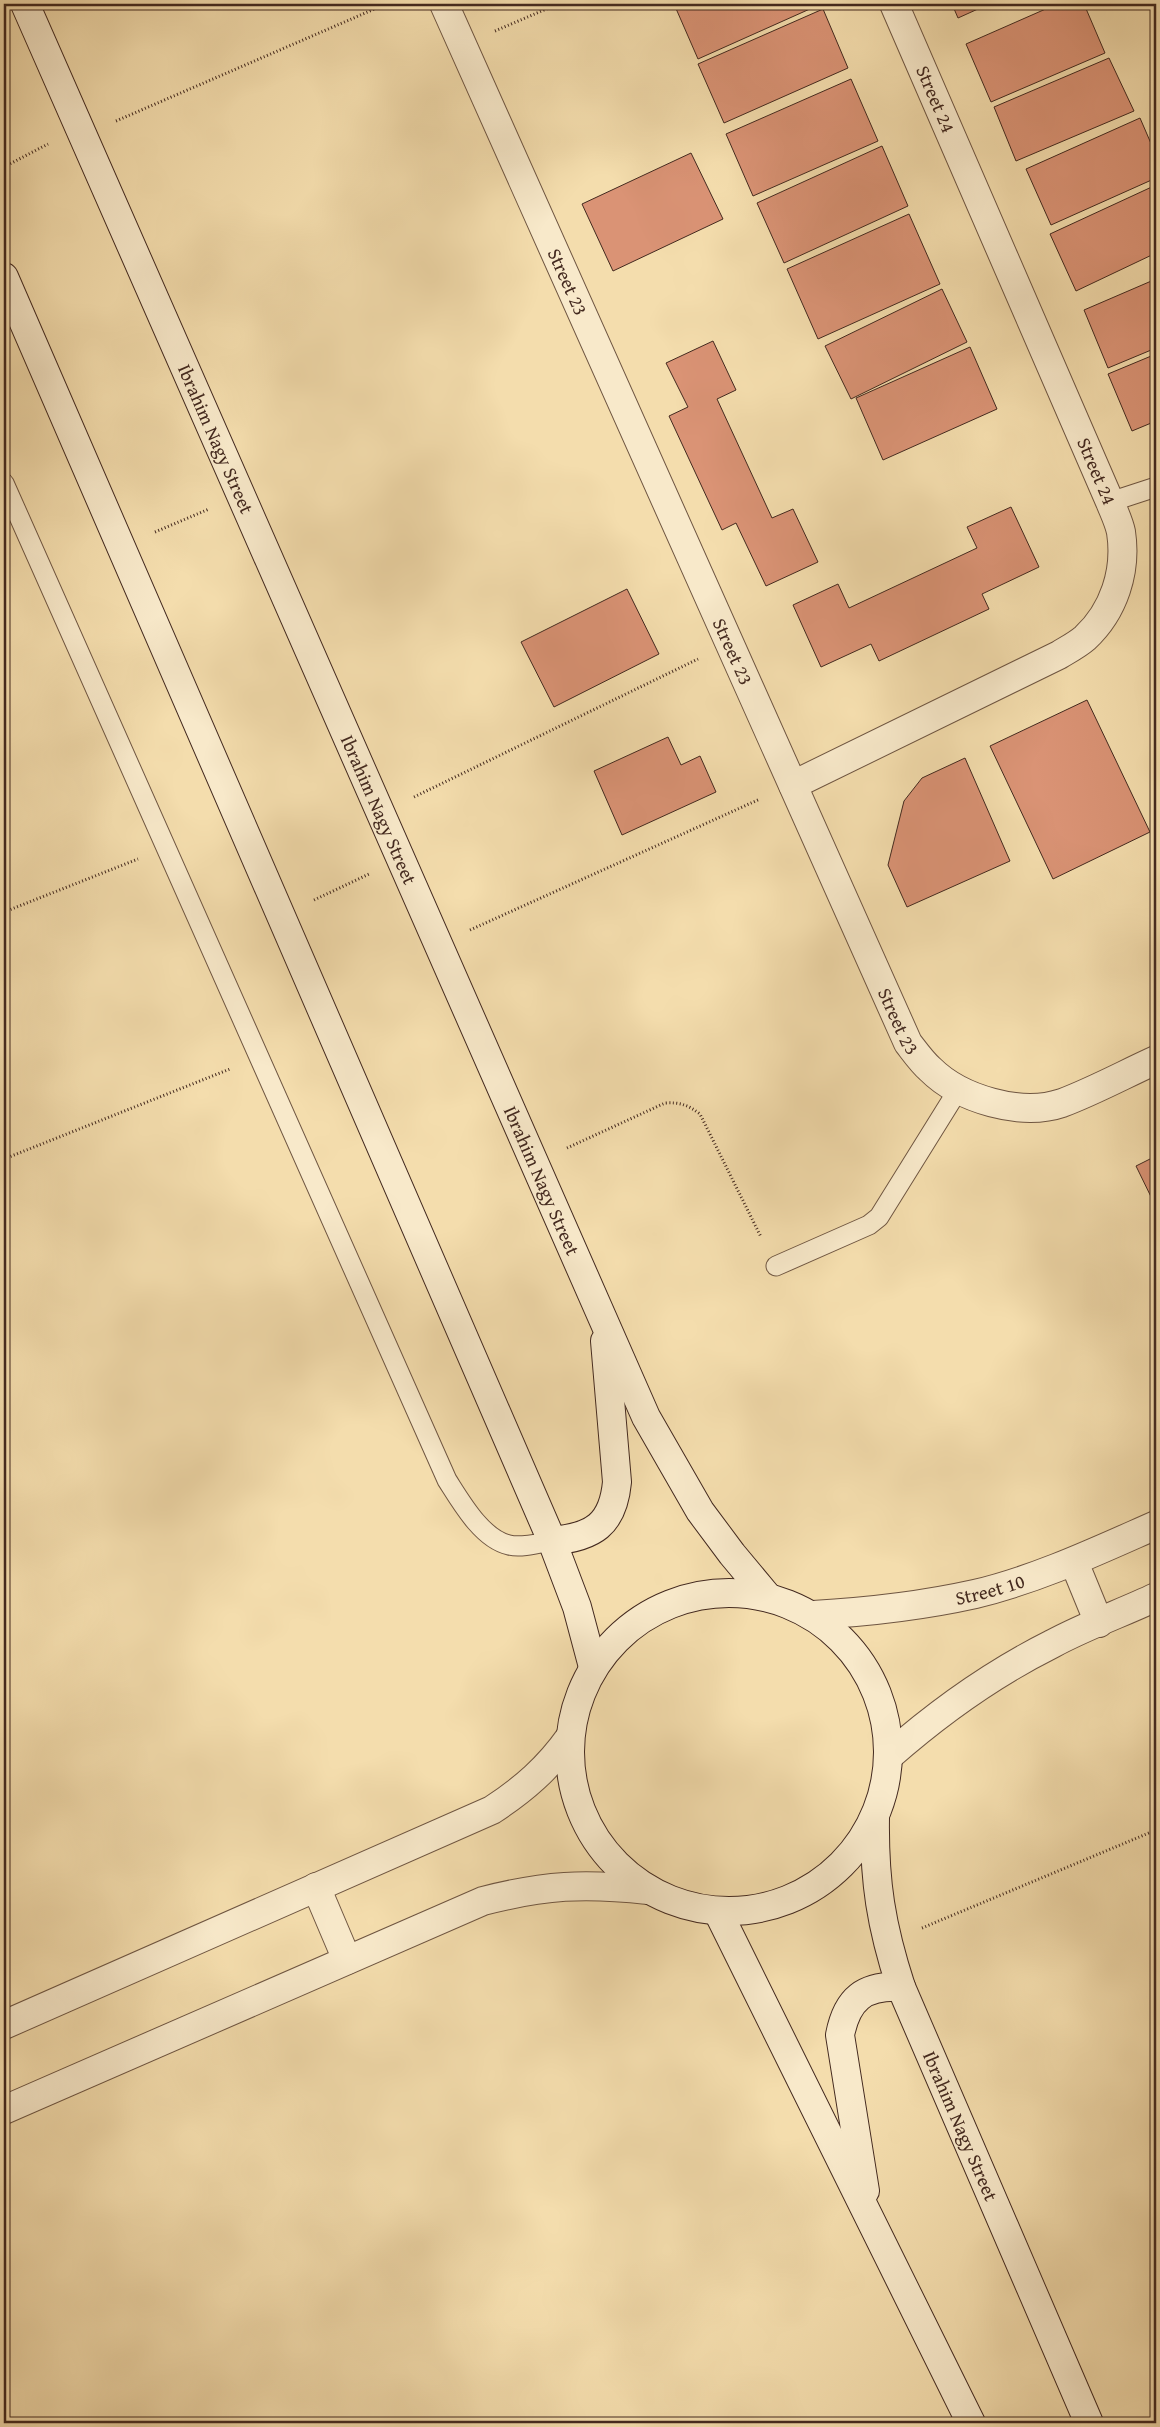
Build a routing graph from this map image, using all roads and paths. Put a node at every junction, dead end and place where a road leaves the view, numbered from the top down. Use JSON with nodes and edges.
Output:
{"nodes":[{"id":1,"x":25,"y":4,"type":"edge"},
{"id":2,"x":386,"y":4,"type":"edge"},
{"id":3,"x":444,"y":4,"type":"edge"},
{"id":4,"x":558,"y":4,"type":"edge"},
{"id":5,"x":894,"y":4,"type":"edge"},
{"id":6,"x":463,"y":45,"type":"junction"},
{"id":7,"x":82,"y":132,"type":"junction"},
{"id":8,"x":4,"y":167,"type":"edge"},
{"id":9,"x":4,"y":277,"type":"edge"},
{"id":10,"x":4,"y":483,"type":"edge"},
{"id":11,"x":1156,"y":487,"type":"edge"},
{"id":12,"x":241,"y":494,"type":"junction"},
{"id":13,"x":1110,"y":502,"type":"junction"},
{"id":14,"x":120,"y":547,"type":"junction"},
{"id":15,"x":730,"y":644,"type":"junction"},
{"id":16,"x":793,"y":784,"type":"junction"},
{"id":17,"x":381,"y":813,"type":"junction"},
{"id":18,"x":167,"y":847,"type":"junction"},
{"id":19,"x":402,"y":859,"type":"junction"},
{"id":20,"x":4,"y":912,"type":"edge"},
{"id":21,"x":279,"y":916,"type":"junction"},
{"id":22,"x":439,"y":944,"type":"junction"},
{"id":23,"x":258,"y":1057,"type":"junction"},
{"id":24,"x":1156,"y":1060,"type":"edge"},
{"id":25,"x":958,"y":1090,"type":"junction"},
{"id":26,"x":4,"y":1159,"type":"edge"},
{"id":27,"x":534,"y":1163,"type":"junction"},
{"id":28,"x":776,"y":1266,"type":"joint"},
{"id":29,"x":603,"y":1318,"type":"junction"},
{"id":30,"x":1156,"y":1525,"type":"edge"},
{"id":31,"x":552,"y":1541,"type":"junction"},
{"id":32,"x":1074,"y":1562,"type":"junction"},
{"id":33,"x":767,"y":1596,"type":"junction"},
{"id":34,"x":1156,"y":1597,"type":"edge"},
{"id":35,"x":813,"y":1615,"type":"junction"},
{"id":36,"x":1099,"y":1623,"type":"junction"},
{"id":37,"x":593,"y":1668,"type":"junction"},
{"id":38,"x":570,"y":1737,"type":"junction"},
{"id":39,"x":889,"y":1756,"type":"junction"},
{"id":40,"x":875,"y":1816,"type":"junction"},
{"id":41,"x":1156,"y":1830,"type":"edge"},
{"id":42,"x":316,"y":1887,"type":"junction"},
{"id":43,"x":648,"y":1890,"type":"junction"},
{"id":44,"x":718,"y":1912,"type":"junction"},
{"id":45,"x":887,"y":1943,"type":"junction"},
{"id":46,"x":347,"y":1960,"type":"junction"},
{"id":47,"x":901,"y":1987,"type":"junction"},
{"id":48,"x":4,"y":2025,"type":"edge"},
{"id":49,"x":4,"y":2110,"type":"edge"},
{"id":50,"x":869,"y":2217,"type":"junction"},
{"id":51,"x":971,"y":2423,"type":"edge"},
{"id":52,"x":1089,"y":2423,"type":"edge"}],
"edges":[{"from":1,"to":7,"type":"street","name":"Ibrahim Nagy Street"},
{"from":2,"to":7,"type":"path"},
{"from":3,"to":6,"type":"street","name":"Street 23"},
{"from":4,"to":6,"type":"path"},
{"from":5,"to":13,"type":"street","name":"Street 24"},
{"from":6,"to":15,"type":"street","name":"Street 23"},
{"from":7,"to":8,"type":"path"},
{"from":7,"to":12,"type":"street","name":"Ibrahim Nagy Street"},
{"from":9,"to":14,"type":"street"},
{"from":10,"to":18,"type":"lane"},
{"from":11,"to":13,"type":"lane"},
{"from":12,"to":14,"type":"path"},
{"from":12,"to":17,"type":"street","name":"Ibrahim Nagy Street"},
{"from":13,"to":16,"type":"street","name":"Street 24"},
{"from":14,"to":21,"type":"street"},
{"from":15,"to":16,"type":"street","name":"Street 23"},
{"from":15,"to":17,"type":"path"},
{"from":16,"to":22,"type":"path"},
{"from":16,"to":25,"type":"street","name":"Street 23"},
{"from":17,"to":19,"type":"street","name":"Ibrahim Nagy Street"},
{"from":18,"to":20,"type":"path"},
{"from":18,"to":23,"type":"lane"},
{"from":19,"to":21,"type":"path"},
{"from":19,"to":22,"type":"street","name":"Ibrahim Nagy Street"},
{"from":21,"to":31,"type":"street"},
{"from":22,"to":27,"type":"street","name":"Ibrahim Nagy Street"},
{"from":23,"to":26,"type":"path"},
{"from":23,"to":31,"type":"lane"},
{"from":24,"to":25,"type":"street","name":"Street 23"},
{"from":25,"to":28,"type":"lane"},
{"from":27,"to":28,"type":"path"},
{"from":27,"to":29,"type":"street","name":"Ibrahim Nagy Street"},
{"from":29,"to":31,"type":"street"},
{"from":29,"to":33,"type":"street","name":"Ibrahim Nagy Street"},
{"from":30,"to":32,"type":"street","name":"Street 10"},
{"from":31,"to":37,"type":"street"},
{"from":32,"to":35,"type":"street","name":"Street 10"},
{"from":32,"to":36,"type":"street"},
{"from":33,"to":35,"type":"street"},
{"from":33,"to":37,"type":"street"},
{"from":34,"to":36,"type":"street"},
{"from":35,"to":39,"type":"street"},
{"from":36,"to":39,"type":"street"},
{"from":37,"to":38,"type":"street"},
{"from":38,"to":42,"type":"street"},
{"from":38,"to":43,"type":"street"},
{"from":39,"to":40,"type":"street"},
{"from":40,"to":44,"type":"street"},
{"from":40,"to":45,"type":"street","name":"Ibrahim Nagy Street"},
{"from":41,"to":45,"type":"path"},
{"from":42,"to":46,"type":"street"},
{"from":42,"to":48,"type":"street"},
{"from":43,"to":44,"type":"street"},
{"from":43,"to":46,"type":"street"},
{"from":44,"to":50,"type":"street"},
{"from":45,"to":47,"type":"street","name":"Ibrahim Nagy Street"},
{"from":46,"to":49,"type":"street"},
{"from":47,"to":50,"type":"street"},
{"from":47,"to":52,"type":"street","name":"Ibrahim Nagy Street"},
{"from":50,"to":51,"type":"street"}]}
